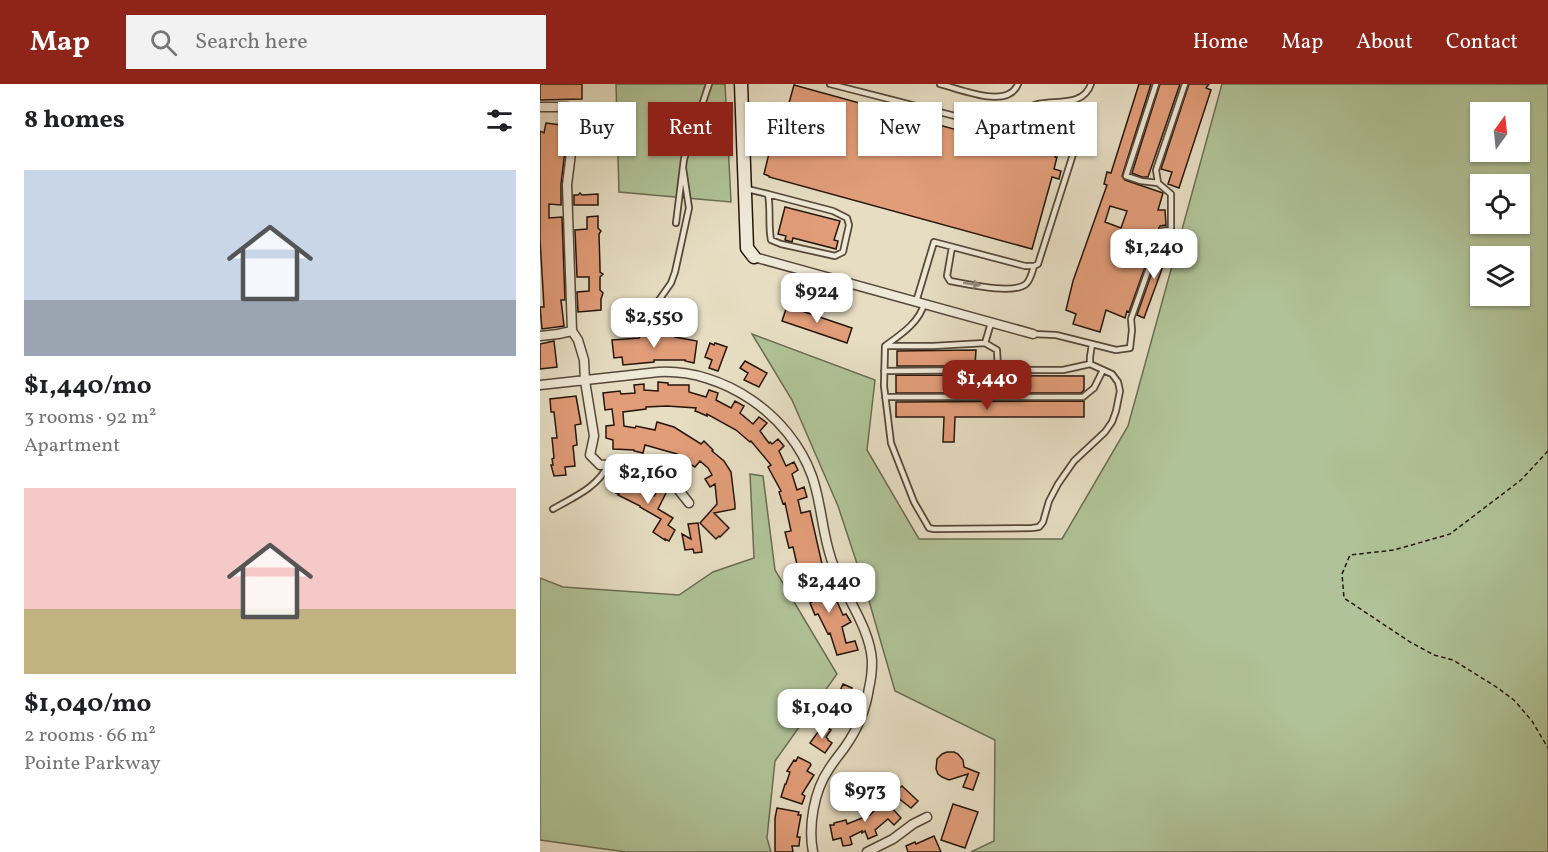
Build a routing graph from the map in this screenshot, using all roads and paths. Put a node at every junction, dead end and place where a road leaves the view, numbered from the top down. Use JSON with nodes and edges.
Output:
{"nodes":[{"id":1,"x":710,"y":84,"type":"edge"},
{"id":2,"x":741,"y":84,"type":"edge"},
{"id":3,"x":830,"y":84,"type":"edge"},
{"id":4,"x":940,"y":84,"type":"edge"},
{"id":5,"x":1018,"y":84,"type":"edge"},
{"id":6,"x":1091,"y":84,"type":"edge"},
{"id":7,"x":1156,"y":84,"type":"edge"},
{"id":8,"x":1185,"y":84,"type":"edge"},
{"id":9,"x":1058,"y":102,"type":"edge"},
{"id":10,"x":540,"y":107,"type":"edge"},
{"id":11,"x":954,"y":116,"type":"edge"},
{"id":12,"x":1072,"y":156,"type":"edge"},
{"id":13,"x":682,"y":168,"type":"junction"},
{"id":14,"x":1158,"y":183,"type":"junction"},
{"id":15,"x":745,"y":189,"type":"junction"},
{"id":16,"x":768,"y":194,"type":"junction"},
{"id":17,"x":676,"y":223,"type":"dead end"},
{"id":18,"x":952,"y":247,"type":"junction"},
{"id":19,"x":754,"y":257,"type":"joint"},
{"id":20,"x":1034,"y":266,"type":"junction"},
{"id":21,"x":920,"y":303,"type":"junction"},
{"id":22,"x":647,"y":317,"type":"dead end"},
{"id":23,"x":991,"y":323,"type":"junction"},
{"id":24,"x":572,"y":331,"type":"junction"},
{"id":25,"x":1033,"y":334,"type":"joint"},
{"id":26,"x":540,"y":336,"type":"edge"},
{"id":27,"x":985,"y":343,"type":"junction"},
{"id":28,"x":1092,"y":344,"type":"junction"},
{"id":29,"x":885,"y":346,"type":"junction"},
{"id":30,"x":1090,"y":364,"type":"junction"},
{"id":31,"x":998,"y":370,"type":"junction"},
{"id":32,"x":1103,"y":370,"type":"junction"},
{"id":33,"x":884,"y":371,"type":"junction"},
{"id":34,"x":585,"y":381,"type":"junction"},
{"id":35,"x":540,"y":386,"type":"edge"},
{"id":36,"x":885,"y":397,"type":"junction"},
{"id":37,"x":1548,"y":451,"type":"edge"},
{"id":38,"x":608,"y":465,"type":"junction"},
{"id":39,"x":689,"y":502,"type":"dead end"},
{"id":40,"x":553,"y":509,"type":"dead end"},
{"id":41,"x":1548,"y":748,"type":"edge"},
{"id":42,"x":927,"y":817,"type":"dead end"},
{"id":43,"x":813,"y":852,"type":"edge"},
{"id":44,"x":867,"y":852,"type":"edge"}],
"edges":[{"from":1,"to":13,"type":"lane"},
{"from":2,"to":15,"type":"street"},
{"from":3,"to":11,"type":"lane"},
{"from":4,"to":5,"type":"lane"},
{"from":6,"to":9,"type":"lane"},
{"from":7,"to":14,"type":"lane"},
{"from":8,"to":14,"type":"lane"},
{"from":10,"to":24,"type":"street"},
{"from":12,"to":20,"type":"lane"},
{"from":13,"to":17,"type":"lane"},
{"from":13,"to":22,"type":"lane"},
{"from":14,"to":28,"type":"lane"},
{"from":15,"to":16,"type":"lane"},
{"from":15,"to":19,"type":"street"},
{"from":16,"to":16,"type":"lane"},
{"from":18,"to":20,"type":"lane"},
{"from":18,"to":20,"type":"lane","one_way":true},
{"from":18,"to":21,"type":"lane"},
{"from":19,"to":21,"type":"street"},
{"from":21,"to":23,"type":"street"},
{"from":21,"to":29,"type":"lane"},
{"from":23,"to":25,"type":"street"},
{"from":23,"to":27,"type":"lane"},
{"from":24,"to":26,"type":"street"},
{"from":24,"to":34,"type":"street"},
{"from":25,"to":28,"type":"lane"},
{"from":27,"to":29,"type":"lane"},
{"from":27,"to":31,"type":"lane"},
{"from":28,"to":30,"type":"lane"},
{"from":29,"to":33,"type":"lane"},
{"from":30,"to":31,"type":"lane"},
{"from":30,"to":32,"type":"lane"},
{"from":31,"to":33,"type":"lane"},
{"from":32,"to":36,"type":"lane"},
{"from":32,"to":36,"type":"lane"},
{"from":33,"to":36,"type":"lane"},
{"from":34,"to":35,"type":"street"},
{"from":34,"to":38,"type":"street"},
{"from":34,"to":43,"type":"street"},
{"from":37,"to":41,"type":"path"},
{"from":38,"to":39,"type":"street"},
{"from":38,"to":40,"type":"lane"},
{"from":42,"to":44,"type":"street"}]}
